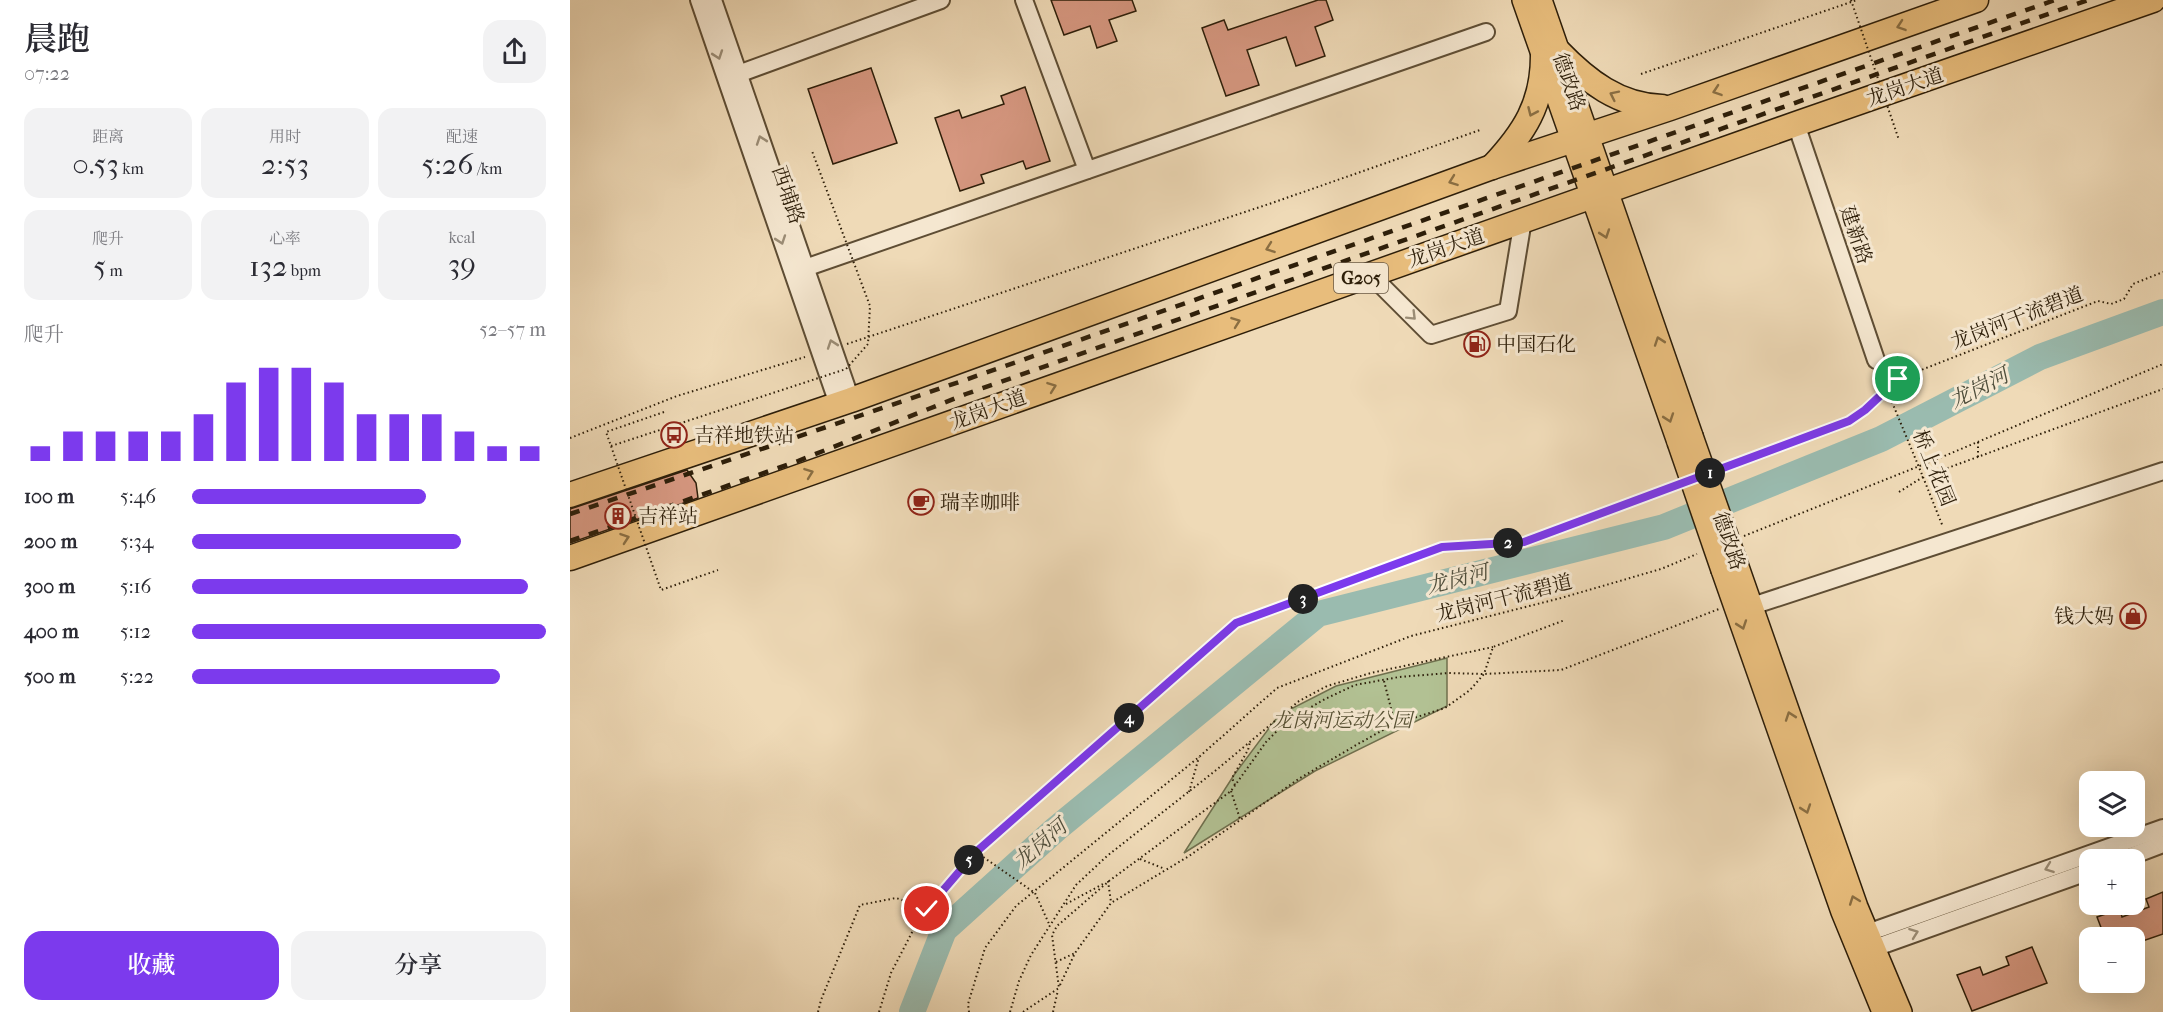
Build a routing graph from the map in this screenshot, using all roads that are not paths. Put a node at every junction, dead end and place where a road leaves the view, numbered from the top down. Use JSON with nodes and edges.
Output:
{"nodes":[{"id":1,"x":699,"y":0,"type":"edge"},
{"id":2,"x":713,"y":0,"type":"edge"},
{"id":3,"x":941,"y":0,"type":"edge"},
{"id":4,"x":1024,"y":0,"type":"edge"},
{"id":5,"x":1523,"y":0,"type":"edge"},
{"id":6,"x":1541,"y":0,"type":"edge"},
{"id":7,"x":1976,"y":0,"type":"edge"},
{"id":8,"x":2153,"y":0,"type":"edge"},
{"id":9,"x":1486,"y":32,"type":"dead end"},
{"id":10,"x":1551,"y":53,"type":"junction"},
{"id":11,"x":732,"y":76,"type":"junction"},
{"id":12,"x":1670,"y":108,"type":"junction"},
{"id":13,"x":1796,"y":124,"type":"junction"},
{"id":14,"x":1580,"y":137,"type":"junction"},
{"id":15,"x":1492,"y":167,"type":"junction"},
{"id":16,"x":1087,"y":170,"type":"junction"},
{"id":17,"x":1600,"y":193,"type":"junction"},
{"id":18,"x":1523,"y":220,"type":"junction"},
{"id":19,"x":805,"y":268,"type":"junction"},
{"id":20,"x":1370,"y":274,"type":"junction"},
{"id":21,"x":827,"y":350,"type":"junction"},
{"id":22,"x":1878,"y":366,"type":"road end"},
{"id":23,"x":844,"y":402,"type":"junction"},
{"id":24,"x":2163,"y":471,"type":"edge"},
{"id":25,"x":570,"y":495,"type":"edge"},
{"id":26,"x":570,"y":558,"type":"edge"},
{"id":27,"x":1743,"y":605,"type":"junction"},
{"id":28,"x":2163,"y":828,"type":"edge"},
{"id":29,"x":2163,"y":844,"type":"edge"},
{"id":30,"x":2145,"y":851,"type":"edge"},
{"id":31,"x":2079,"y":874,"type":"edge"},
{"id":32,"x":1863,"y":943,"type":"junction"},
{"id":33,"x":1883,"y":1012,"type":"edge"},
{"id":34,"x":1900,"y":1012,"type":"edge"}],
"edges":[{"from":1,"to":11,"type":"street","name":"西埔路","one_way":true},
{"from":2,"to":11,"type":"street","name":"西埔路"},
{"from":3,"to":11,"type":"street"},
{"from":4,"to":16,"type":"street"},
{"from":5,"to":10,"type":"main road","name":"德政路"},
{"from":6,"to":10,"type":"main road","name":"德政路"},
{"from":7,"to":12,"type":"highway","one_way":true},
{"from":8,"to":13,"type":"highway","name":"龙岗大道","number":"G205"},
{"from":9,"to":16,"type":"street"},
{"from":12,"to":10,"type":"highway","one_way":true},
{"from":10,"to":14,"type":"main road","name":"德政路"},
{"from":10,"to":15,"type":"highway","one_way":true},
{"from":19,"to":11,"type":"street","name":"西埔路","one_way":true},
{"from":11,"to":21,"type":"street","name":"西埔路","one_way":true},
{"from":12,"to":14,"type":"highway"},
{"from":13,"to":17,"type":"highway","name":"龙岗大道","number":"G205"},
{"from":13,"to":22,"type":"street","name":"建新路"},
{"from":14,"to":15,"type":"highway"},
{"from":14,"to":17,"type":"main road","name":"德政路"},
{"from":15,"to":23,"type":"highway","one_way":true},
{"from":16,"to":19,"type":"street"},
{"from":17,"to":18,"type":"highway","name":"龙岗大道","number":"G205"},
{"from":17,"to":27,"type":"main road","name":"德政路","bridge":true},
{"from":18,"to":20,"type":"highway","name":"龙岗大道","number":"G205"},
{"from":20,"to":18,"type":"street","one_way":true},
{"from":21,"to":19,"type":"street","name":"西埔路","one_way":true},
{"from":26,"to":20,"type":"highway","name":"龙岗大道","number":"G205","one_way":true},
{"from":21,"to":23,"type":"street","name":"西埔路"},
{"from":23,"to":25,"type":"highway"},
{"from":24,"to":27,"type":"street"},
{"from":27,"to":32,"type":"main road","name":"德政路"},
{"from":28,"to":32,"type":"street","one_way":true},
{"from":29,"to":30,"type":"street"},
{"from":32,"to":31,"type":"street","one_way":true},
{"from":32,"to":33,"type":"main road","name":"德政路"},
{"from":32,"to":34,"type":"main road","name":"德政路"}]}
